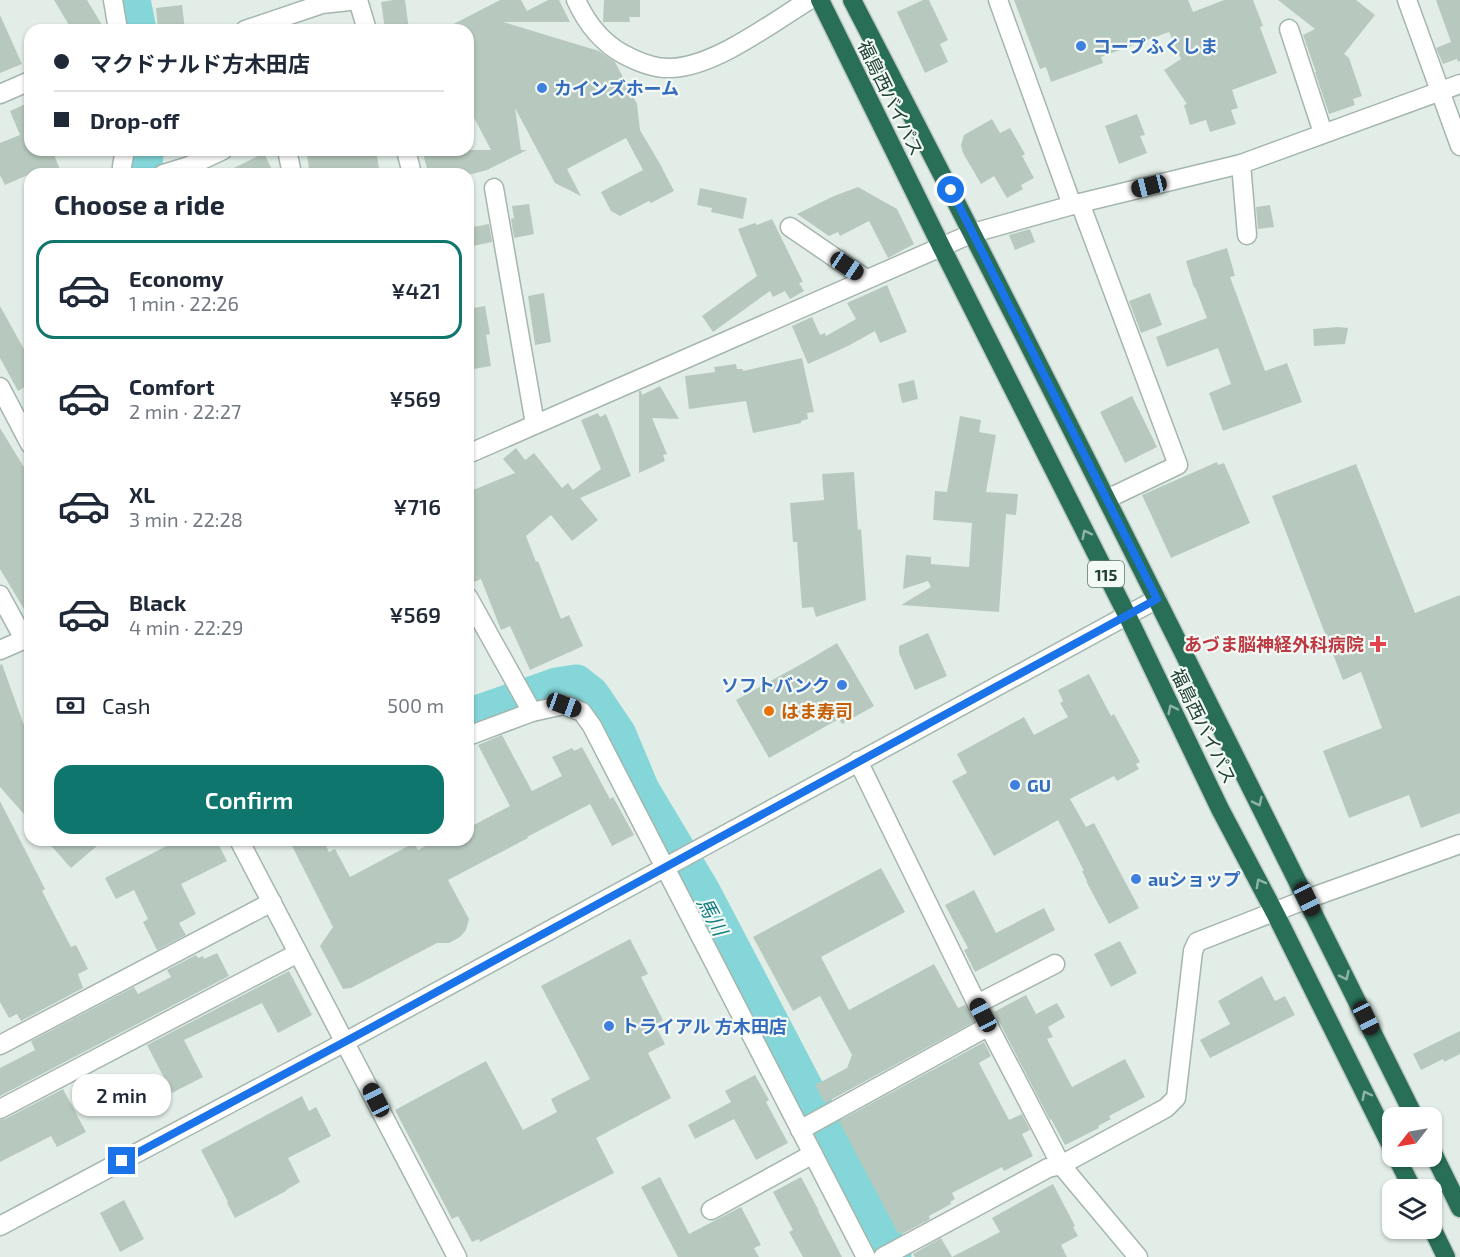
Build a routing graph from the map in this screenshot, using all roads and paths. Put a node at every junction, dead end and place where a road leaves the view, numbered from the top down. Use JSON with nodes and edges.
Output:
{"nodes":[{"id":1,"x":113,"y":0,"type":"edge"},
{"id":2,"x":358,"y":0,"type":"edge"},
{"id":3,"x":576,"y":0,"type":"edge"},
{"id":4,"x":809,"y":0,"type":"edge"},
{"id":5,"x":820,"y":0,"type":"edge"},
{"id":6,"x":852,"y":0,"type":"edge"},
{"id":7,"x":998,"y":0,"type":"edge"},
{"id":8,"x":1407,"y":0,"type":"edge"},
{"id":9,"x":335,"y":1,"type":"edge"},
{"id":10,"x":117,"y":24,"type":"edge"},
{"id":11,"x":276,"y":24,"type":"edge"},
{"id":12,"x":365,"y":24,"type":"edge"},
{"id":13,"x":1289,"y":29,"type":"dead end"},
{"id":14,"x":24,"y":84,"type":"edge"},
{"id":15,"x":1460,"y":84,"type":"edge"},
{"id":16,"x":1440,"y":92,"type":"junction"},
{"id":17,"x":0,"y":94,"type":"edge"},
{"id":18,"x":1323,"y":133,"type":"junction"},
{"id":19,"x":1460,"y":146,"type":"edge"},
{"id":20,"x":213,"y":156,"type":"edge"},
{"id":21,"x":1241,"y":164,"type":"junction"},
{"id":22,"x":193,"y":168,"type":"edge"},
{"id":23,"x":494,"y":188,"type":"dead end"},
{"id":24,"x":1076,"y":204,"type":"junction"},
{"id":25,"x":790,"y":227,"type":"dead end"},
{"id":26,"x":973,"y":233,"type":"junction"},
{"id":27,"x":1247,"y":235,"type":"dead end"},
{"id":28,"x":941,"y":246,"type":"junction"},
{"id":29,"x":866,"y":279,"type":"junction"},
{"id":30,"x":0,"y":387,"type":"edge"},
{"id":31,"x":535,"y":424,"type":"junction"},
{"id":32,"x":24,"y":433,"type":"edge"},
{"id":33,"x":474,"y":451,"type":"edge"},
{"id":34,"x":1107,"y":499,"type":"junction"},
{"id":35,"x":0,"y":595,"type":"edge"},
{"id":36,"x":1157,"y":599,"type":"junction"},
{"id":37,"x":474,"y":608,"type":"edge"},
{"id":38,"x":1127,"y":615,"type":"junction"},
{"id":39,"x":24,"y":633,"type":"edge"},
{"id":40,"x":24,"y":639,"type":"edge"},
{"id":41,"x":0,"y":650,"type":"edge"},
{"id":42,"x":530,"y":709,"type":"junction"},
{"id":43,"x":474,"y":733,"type":"edge"},
{"id":44,"x":858,"y":761,"type":"junction"},
{"id":45,"x":1460,"y":844,"type":"edge"},
{"id":46,"x":242,"y":846,"type":"edge"},
{"id":47,"x":667,"y":866,"type":"junction"},
{"id":48,"x":1307,"y":899,"type":"junction"},
{"id":49,"x":272,"y":902,"type":"junction"},
{"id":50,"x":1275,"y":913,"type":"junction"},
{"id":51,"x":298,"y":953,"type":"junction"},
{"id":52,"x":1055,"y":964,"type":"dead end"},
{"id":53,"x":977,"y":1004,"type":"junction"},
{"id":54,"x":989,"y":1026,"type":"junction"},
{"id":55,"x":345,"y":1042,"type":"junction"},
{"id":56,"x":0,"y":1046,"type":"edge"},
{"id":57,"x":1410,"y":1107,"type":"edge"},
{"id":58,"x":0,"y":1109,"type":"edge"},
{"id":59,"x":805,"y":1128,"type":"junction"},
{"id":60,"x":1382,"y":1128,"type":"edge"},
{"id":61,"x":813,"y":1154,"type":"junction"},
{"id":62,"x":1061,"y":1165,"type":"junction"},
{"id":63,"x":1440,"y":1167,"type":"edge"},
{"id":64,"x":1460,"y":1208,"type":"edge"},
{"id":65,"x":711,"y":1210,"type":"dead end"},
{"id":66,"x":0,"y":1226,"type":"edge"},
{"id":67,"x":1437,"y":1239,"type":"edge"},
{"id":68,"x":457,"y":1257,"type":"edge"},
{"id":69,"x":866,"y":1257,"type":"edge"},
{"id":70,"x":883,"y":1257,"type":"edge"},
{"id":71,"x":1138,"y":1257,"type":"edge"},
{"id":72,"x":1446,"y":1257,"type":"edge"}],
"edges":[{"from":1,"to":10,"type":"street"},
{"from":2,"to":9,"type":"street"},
{"from":2,"to":12,"type":"street"},
{"from":3,"to":4,"type":"street"},
{"from":5,"to":28,"type":"highway","name":"福島西バイパス","number":"115"},
{"from":6,"to":26,"type":"highway","name":"福島西バイパス","number":"115"},
{"from":7,"to":24,"type":"street"},
{"from":8,"to":16,"type":"street"},
{"from":9,"to":11,"type":"street"},
{"from":13,"to":18,"type":"street"},
{"from":14,"to":17,"type":"street"},
{"from":15,"to":16,"type":"street"},
{"from":16,"to":18,"type":"street"},
{"from":16,"to":19,"type":"street"},
{"from":18,"to":21,"type":"street"},
{"from":20,"to":22,"type":"street"},
{"from":21,"to":24,"type":"street"},
{"from":21,"to":27,"type":"street"},
{"from":23,"to":31,"type":"street"},
{"from":24,"to":26,"type":"street"},
{"from":24,"to":34,"type":"street"},
{"from":25,"to":29,"type":"street"},
{"from":26,"to":28,"type":"street"},
{"from":26,"to":34,"type":"highway","name":"福島西バイパス","number":"115"},
{"from":28,"to":29,"type":"street"},
{"from":38,"to":28,"type":"highway","name":"福島西バイパス","number":"115","one_way":true},
{"from":29,"to":31,"type":"street"},
{"from":30,"to":32,"type":"street"},
{"from":31,"to":33,"type":"street"},
{"from":34,"to":36,"type":"highway","name":"福島西バイパス","number":"115"},
{"from":35,"to":39,"type":"street"},
{"from":36,"to":38,"type":"street"},
{"from":36,"to":48,"type":"highway","name":"福島西バイパス","number":"115","one_way":true},
{"from":37,"to":42,"type":"street"},
{"from":38,"to":44,"type":"street"},
{"from":50,"to":38,"type":"highway","name":"福島西バイパス","number":"115","one_way":true},
{"from":40,"to":41,"type":"street"},
{"from":42,"to":43,"type":"street"},
{"from":42,"to":47,"type":"street"},
{"from":44,"to":47,"type":"street"},
{"from":44,"to":53,"type":"street"},
{"from":45,"to":48,"type":"street"},
{"from":46,"to":49,"type":"street"},
{"from":47,"to":55,"type":"street"},
{"from":47,"to":59,"type":"street"},
{"from":48,"to":50,"type":"street"},
{"from":48,"to":57,"type":"highway","name":"福島西バイパス","number":"115","one_way":true},
{"from":49,"to":51,"type":"street"},
{"from":49,"to":56,"type":"street"},
{"from":60,"to":50,"type":"highway","name":"福島西バイパス","number":"115","one_way":true},
{"from":50,"to":62,"type":"street"},
{"from":51,"to":55,"type":"street"},
{"from":51,"to":58,"type":"street"},
{"from":52,"to":53,"type":"street"},
{"from":53,"to":54,"type":"street"},
{"from":54,"to":59,"type":"street"},
{"from":54,"to":62,"type":"street"},
{"from":55,"to":66,"type":"street"},
{"from":55,"to":68,"type":"street"},
{"from":59,"to":61,"type":"street"},
{"from":61,"to":65,"type":"street"},
{"from":61,"to":69,"type":"street"},
{"from":62,"to":70,"type":"street"},
{"from":62,"to":71,"type":"street"},
{"from":63,"to":64,"type":"highway"},
{"from":67,"to":72,"type":"highway"}]}
